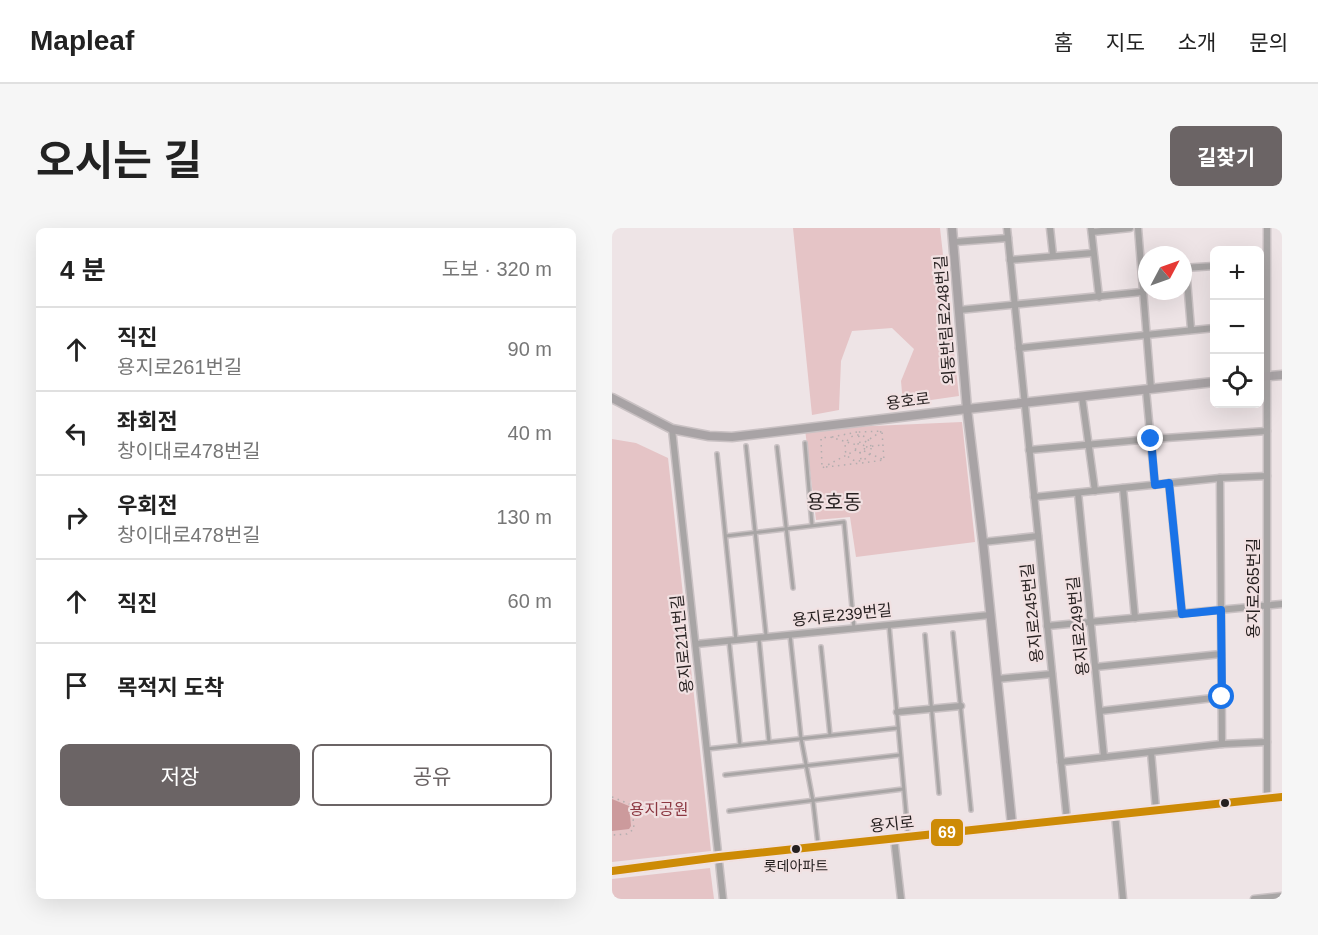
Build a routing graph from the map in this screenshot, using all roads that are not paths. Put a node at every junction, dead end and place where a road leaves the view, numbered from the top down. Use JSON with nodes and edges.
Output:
{"nodes":[{"id":1,"x":952,"y":228,"type":"edge"},
{"id":2,"x":1007,"y":228,"type":"edge"},
{"id":3,"x":1050,"y":228,"type":"edge"},
{"id":4,"x":1130,"y":228,"type":"edge"},
{"id":5,"x":1138,"y":228,"type":"edge"},
{"id":6,"x":1267,"y":228,"type":"edge"},
{"id":7,"x":1091,"y":230,"type":"edge"},
{"id":8,"x":1008,"y":238,"type":"junction"},
{"id":9,"x":954,"y":242,"type":"junction"},
{"id":10,"x":1140,"y":246,"type":"edge"},
{"id":11,"x":1093,"y":253,"type":"junction"},
{"id":12,"x":1053,"y":255,"type":"junction"},
{"id":13,"x":1264,"y":255,"type":"edge"},
{"id":14,"x":1010,"y":260,"type":"junction"},
{"id":15,"x":1210,"y":266,"type":"edge"},
{"id":16,"x":1192,"y":267,"type":"edge"},
{"id":17,"x":1138,"y":292,"type":"edge"},
{"id":18,"x":1099,"y":297,"type":"junction"},
{"id":19,"x":1143,"y":300,"type":"edge"},
{"id":20,"x":1188,"y":300,"type":"edge"},
{"id":21,"x":1015,"y":305,"type":"junction"},
{"id":22,"x":959,"y":310,"type":"junction"},
{"id":23,"x":1210,"y":327,"type":"edge"},
{"id":24,"x":1191,"y":329,"type":"junction"},
{"id":25,"x":1146,"y":334,"type":"junction"},
{"id":26,"x":1019,"y":348,"type":"junction"},
{"id":27,"x":1282,"y":375,"type":"edge"},
{"id":28,"x":1264,"y":377,"type":"edge"},
{"id":29,"x":1210,"y":383,"type":"edge"},
{"id":30,"x":1149,"y":390,"type":"junction"},
{"id":31,"x":1082,"y":397,"type":"junction"},
{"id":32,"x":612,"y":398,"type":"edge"},
{"id":33,"x":1025,"y":404,"type":"junction"},
{"id":34,"x":967,"y":409,"type":"junction"},
{"id":35,"x":672,"y":429,"type":"junction"},
{"id":36,"x":1267,"y":431,"type":"junction"},
{"id":37,"x":1151,"y":439,"type":"junction"},
{"id":38,"x":805,"y":443,"type":"dead end"},
{"id":39,"x":1088,"y":444,"type":"junction"},
{"id":40,"x":746,"y":446,"type":"dead end"},
{"id":41,"x":777,"y":447,"type":"dead end"},
{"id":42,"x":1029,"y":450,"type":"junction"},
{"id":43,"x":717,"y":454,"type":"dead end"},
{"id":44,"x":1267,"y":476,"type":"junction"},
{"id":45,"x":1220,"y":478,"type":"junction"},
{"id":46,"x":1169,"y":483,"type":"junction"},
{"id":47,"x":1155,"y":485,"type":"junction"},
{"id":48,"x":1123,"y":488,"type":"junction"},
{"id":49,"x":1095,"y":491,"type":"junction"},
{"id":50,"x":1078,"y":493,"type":"junction"},
{"id":51,"x":1034,"y":498,"type":"junction"},
{"id":52,"x":812,"y":525,"type":"junction"},
{"id":53,"x":786,"y":528,"type":"junction"},
{"id":54,"x":755,"y":533,"type":"junction"},
{"id":55,"x":726,"y":536,"type":"junction"},
{"id":56,"x":1038,"y":536,"type":"junction"},
{"id":57,"x":983,"y":542,"type":"junction"},
{"id":58,"x":794,"y":588,"type":"dead end"},
{"id":59,"x":1282,"y":604,"type":"edge"},
{"id":60,"x":1266,"y":605,"type":"junction"},
{"id":61,"x":1221,"y":610,"type":"junction"},
{"id":62,"x":1182,"y":614,"type":"junction"},
{"id":63,"x":990,"y":615,"type":"junction"},
{"id":64,"x":1135,"y":618,"type":"junction"},
{"id":65,"x":1091,"y":622,"type":"junction"},
{"id":66,"x":889,"y":625,"type":"junction"},
{"id":67,"x":1047,"y":626,"type":"junction"},
{"id":68,"x":855,"y":628,"type":"junction"},
{"id":69,"x":953,"y":633,"type":"dead end"},
{"id":70,"x":790,"y":635,"type":"junction"},
{"id":71,"x":925,"y":635,"type":"dead end"},
{"id":72,"x":763,"y":638,"type":"junction"},
{"id":73,"x":736,"y":640,"type":"junction"},
{"id":74,"x":729,"y":641,"type":"junction"},
{"id":75,"x":696,"y":644,"type":"junction"},
{"id":76,"x":821,"y":647,"type":"dead end"},
{"id":77,"x":1221,"y":654,"type":"junction"},
{"id":78,"x":1095,"y":667,"type":"junction"},
{"id":79,"x":1052,"y":674,"type":"junction"},
{"id":80,"x":997,"y":679,"type":"junction"},
{"id":81,"x":1222,"y":697,"type":"junction"},
{"id":82,"x":960,"y":706,"type":"junction"},
{"id":83,"x":932,"y":709,"type":"junction"},
{"id":84,"x":1100,"y":711,"type":"junction"},
{"id":85,"x":897,"y":712,"type":"junction"},
{"id":86,"x":898,"y":728,"type":"junction"},
{"id":87,"x":830,"y":735,"type":"junction"},
{"id":88,"x":801,"y":738,"type":"junction"},
{"id":89,"x":769,"y":742,"type":"junction"},
{"id":90,"x":1267,"y":742,"type":"junction"},
{"id":91,"x":1222,"y":744,"type":"junction"},
{"id":92,"x":740,"y":745,"type":"junction"},
{"id":93,"x":707,"y":749,"type":"junction"},
{"id":94,"x":1150,"y":752,"type":"junction"},
{"id":95,"x":900,"y":755,"type":"junction"},
{"id":96,"x":1104,"y":757,"type":"junction"},
{"id":97,"x":1061,"y":762,"type":"junction"},
{"id":98,"x":806,"y":766,"type":"junction"},
{"id":99,"x":725,"y":775,"type":"dead end"},
{"id":100,"x":903,"y":789,"type":"junction"},
{"id":101,"x":939,"y":793,"type":"dead end"},
{"id":102,"x":1282,"y":797,"type":"edge"},
{"id":103,"x":1267,"y":800,"type":"junction"},
{"id":104,"x":813,"y":801,"type":"junction"},
{"id":105,"x":1156,"y":809,"type":"junction"},
{"id":106,"x":971,"y":810,"type":"dead end"},
{"id":107,"x":729,"y":811,"type":"dead end"},
{"id":108,"x":1115,"y":814,"type":"junction"},
{"id":109,"x":1067,"y":819,"type":"junction"},
{"id":110,"x":1012,"y":825,"type":"junction"},
{"id":111,"x":908,"y":837,"type":"junction"},
{"id":112,"x":894,"y":838,"type":"junction"},
{"id":113,"x":818,"y":847,"type":"junction"},
{"id":114,"x":719,"y":857,"type":"junction"},
{"id":115,"x":612,"y":871,"type":"edge"},
{"id":116,"x":1282,"y":896,"type":"edge"},
{"id":117,"x":723,"y":899,"type":"edge"},
{"id":118,"x":901,"y":899,"type":"edge"},
{"id":119,"x":1123,"y":899,"type":"edge"},
{"id":120,"x":1254,"y":899,"type":"edge"}],
"edges":[{"from":1,"to":9,"type":"street","name":"외동반림로248번길"},
{"from":2,"to":8,"type":"street","name":"용지로245번길"},
{"from":3,"to":12,"type":"street"},
{"from":4,"to":7,"type":"street"},
{"from":5,"to":10,"type":"street"},
{"from":6,"to":13,"type":"street","name":"용지로265번길"},
{"from":7,"to":11,"type":"street"},
{"from":8,"to":9,"type":"street"},
{"from":8,"to":14,"type":"street","name":"용지로245번길"},
{"from":9,"to":22,"type":"street","name":"외동반림로248번길"},
{"from":11,"to":12,"type":"street"},
{"from":11,"to":18,"type":"street"},
{"from":12,"to":14,"type":"street"},
{"from":14,"to":21,"type":"street","name":"용지로245번길"},
{"from":15,"to":16,"type":"street"},
{"from":17,"to":18,"type":"street"},
{"from":18,"to":21,"type":"street"},
{"from":19,"to":25,"type":"street"},
{"from":20,"to":24,"type":"street"},
{"from":21,"to":22,"type":"street"},
{"from":21,"to":26,"type":"street","name":"용지로245번길"},
{"from":22,"to":34,"type":"street","name":"외동반림로248번길"},
{"from":23,"to":24,"type":"street"},
{"from":24,"to":25,"type":"street"},
{"from":25,"to":26,"type":"street"},
{"from":25,"to":30,"type":"street"},
{"from":26,"to":33,"type":"street","name":"용지로245번길"},
{"from":27,"to":28,"type":"street"},
{"from":28,"to":36,"type":"street","name":"용지로265번길"},
{"from":29,"to":30,"type":"street","name":"용호로"},
{"from":30,"to":31,"type":"street","name":"용호로"},
{"from":30,"to":37,"type":"street"},
{"from":31,"to":33,"type":"street","name":"용호로"},
{"from":31,"to":39,"type":"street"},
{"from":32,"to":35,"type":"street","name":"용호로"},
{"from":33,"to":34,"type":"street","name":"용호로"},
{"from":33,"to":42,"type":"street","name":"용지로245번길"},
{"from":34,"to":35,"type":"street","name":"용호로"},
{"from":34,"to":57,"type":"street"},
{"from":35,"to":75,"type":"street","name":"용지로211번길"},
{"from":36,"to":37,"type":"street"},
{"from":36,"to":44,"type":"street","name":"용지로265번길"},
{"from":37,"to":39,"type":"street"},
{"from":37,"to":47,"type":"street"},
{"from":38,"to":52,"type":"lane"},
{"from":39,"to":42,"type":"street"},
{"from":39,"to":49,"type":"street"},
{"from":40,"to":54,"type":"lane"},
{"from":41,"to":53,"type":"lane"},
{"from":42,"to":51,"type":"street","name":"용지로245번길"},
{"from":43,"to":55,"type":"lane"},
{"from":44,"to":45,"type":"street"},
{"from":44,"to":60,"type":"street","name":"용지로265번길"},
{"from":45,"to":46,"type":"street"},
{"from":45,"to":61,"type":"street"},
{"from":46,"to":47,"type":"street"},
{"from":46,"to":62,"type":"street"},
{"from":47,"to":48,"type":"street"},
{"from":48,"to":49,"type":"street"},
{"from":48,"to":64,"type":"street"},
{"from":49,"to":50,"type":"street"},
{"from":50,"to":51,"type":"street"},
{"from":50,"to":65,"type":"street","name":"용지로249번길"},
{"from":51,"to":56,"type":"street","name":"용지로245번길"},
{"from":52,"to":53,"type":"lane"},
{"from":52,"to":68,"type":"lane"},
{"from":53,"to":54,"type":"lane"},
{"from":53,"to":58,"type":"lane"},
{"from":54,"to":55,"type":"lane"},
{"from":54,"to":72,"type":"lane"},
{"from":55,"to":73,"type":"lane"},
{"from":56,"to":57,"type":"street"},
{"from":56,"to":67,"type":"street","name":"용지로245번길"},
{"from":57,"to":63,"type":"street"},
{"from":59,"to":60,"type":"street"},
{"from":60,"to":61,"type":"street"},
{"from":60,"to":90,"type":"street","name":"용지로265번길"},
{"from":61,"to":62,"type":"street"},
{"from":61,"to":77,"type":"street"},
{"from":62,"to":64,"type":"street"},
{"from":63,"to":66,"type":"street","name":"용지로239번길"},
{"from":63,"to":80,"type":"street"},
{"from":64,"to":65,"type":"street"},
{"from":65,"to":67,"type":"street"},
{"from":65,"to":78,"type":"street","name":"용지로249번길"},
{"from":66,"to":68,"type":"street","name":"용지로239번길"},
{"from":66,"to":85,"type":"lane"},
{"from":67,"to":79,"type":"street","name":"용지로245번길"},
{"from":68,"to":70,"type":"street","name":"용지로239번길"},
{"from":69,"to":82,"type":"lane"},
{"from":70,"to":72,"type":"street","name":"용지로239번길"},
{"from":70,"to":88,"type":"lane"},
{"from":71,"to":83,"type":"lane"},
{"from":72,"to":73,"type":"street","name":"용지로239번길"},
{"from":72,"to":89,"type":"lane"},
{"from":73,"to":74,"type":"street","name":"용지로239번길"},
{"from":74,"to":75,"type":"street","name":"용지로239번길"},
{"from":74,"to":92,"type":"lane"},
{"from":75,"to":93,"type":"street","name":"용지로211번길"},
{"from":76,"to":87,"type":"lane"},
{"from":77,"to":78,"type":"street"},
{"from":77,"to":81,"type":"street"},
{"from":78,"to":84,"type":"street","name":"용지로249번길"},
{"from":79,"to":80,"type":"street"},
{"from":79,"to":97,"type":"street","name":"용지로245번길"},
{"from":80,"to":110,"type":"street"},
{"from":81,"to":84,"type":"street"},
{"from":81,"to":91,"type":"street"},
{"from":82,"to":83,"type":"street"},
{"from":82,"to":106,"type":"lane"},
{"from":83,"to":85,"type":"street"},
{"from":83,"to":101,"type":"lane"},
{"from":84,"to":96,"type":"street","name":"용지로249번길"},
{"from":85,"to":86,"type":"lane"},
{"from":86,"to":87,"type":"lane"},
{"from":86,"to":95,"type":"lane"},
{"from":87,"to":88,"type":"lane"},
{"from":88,"to":89,"type":"lane"},
{"from":88,"to":98,"type":"lane"},
{"from":89,"to":92,"type":"lane"},
{"from":90,"to":91,"type":"street"},
{"from":90,"to":103,"type":"street","name":"용지로265번길"},
{"from":91,"to":94,"type":"street"},
{"from":92,"to":93,"type":"lane"},
{"from":93,"to":114,"type":"street","name":"용지로211번길"},
{"from":94,"to":96,"type":"street"},
{"from":94,"to":105,"type":"street"},
{"from":95,"to":98,"type":"lane"},
{"from":95,"to":100,"type":"lane"},
{"from":96,"to":97,"type":"street"},
{"from":97,"to":109,"type":"street","name":"용지로245번길"},
{"from":98,"to":99,"type":"lane"},
{"from":98,"to":104,"type":"lane"},
{"from":100,"to":104,"type":"lane"},
{"from":100,"to":111,"type":"lane"},
{"from":102,"to":103,"type":"street","name":"용지로"},
{"from":103,"to":105,"type":"street","name":"용지로"},
{"from":104,"to":107,"type":"lane"},
{"from":104,"to":113,"type":"lane"},
{"from":105,"to":108,"type":"street","name":"용지로"},
{"from":108,"to":109,"type":"street","name":"용지로"},
{"from":108,"to":119,"type":"street"},
{"from":109,"to":110,"type":"street","name":"용지로"},
{"from":110,"to":111,"type":"street","name":"용지로"},
{"from":111,"to":112,"type":"street","name":"용지로"},
{"from":112,"to":113,"type":"street","name":"용지로"},
{"from":112,"to":118,"type":"street"},
{"from":113,"to":114,"type":"street","name":"용지로"},
{"from":114,"to":115,"type":"street","name":"용지로"},
{"from":114,"to":117,"type":"street","name":"용지로211번길"},
{"from":116,"to":120,"type":"street"}]}
